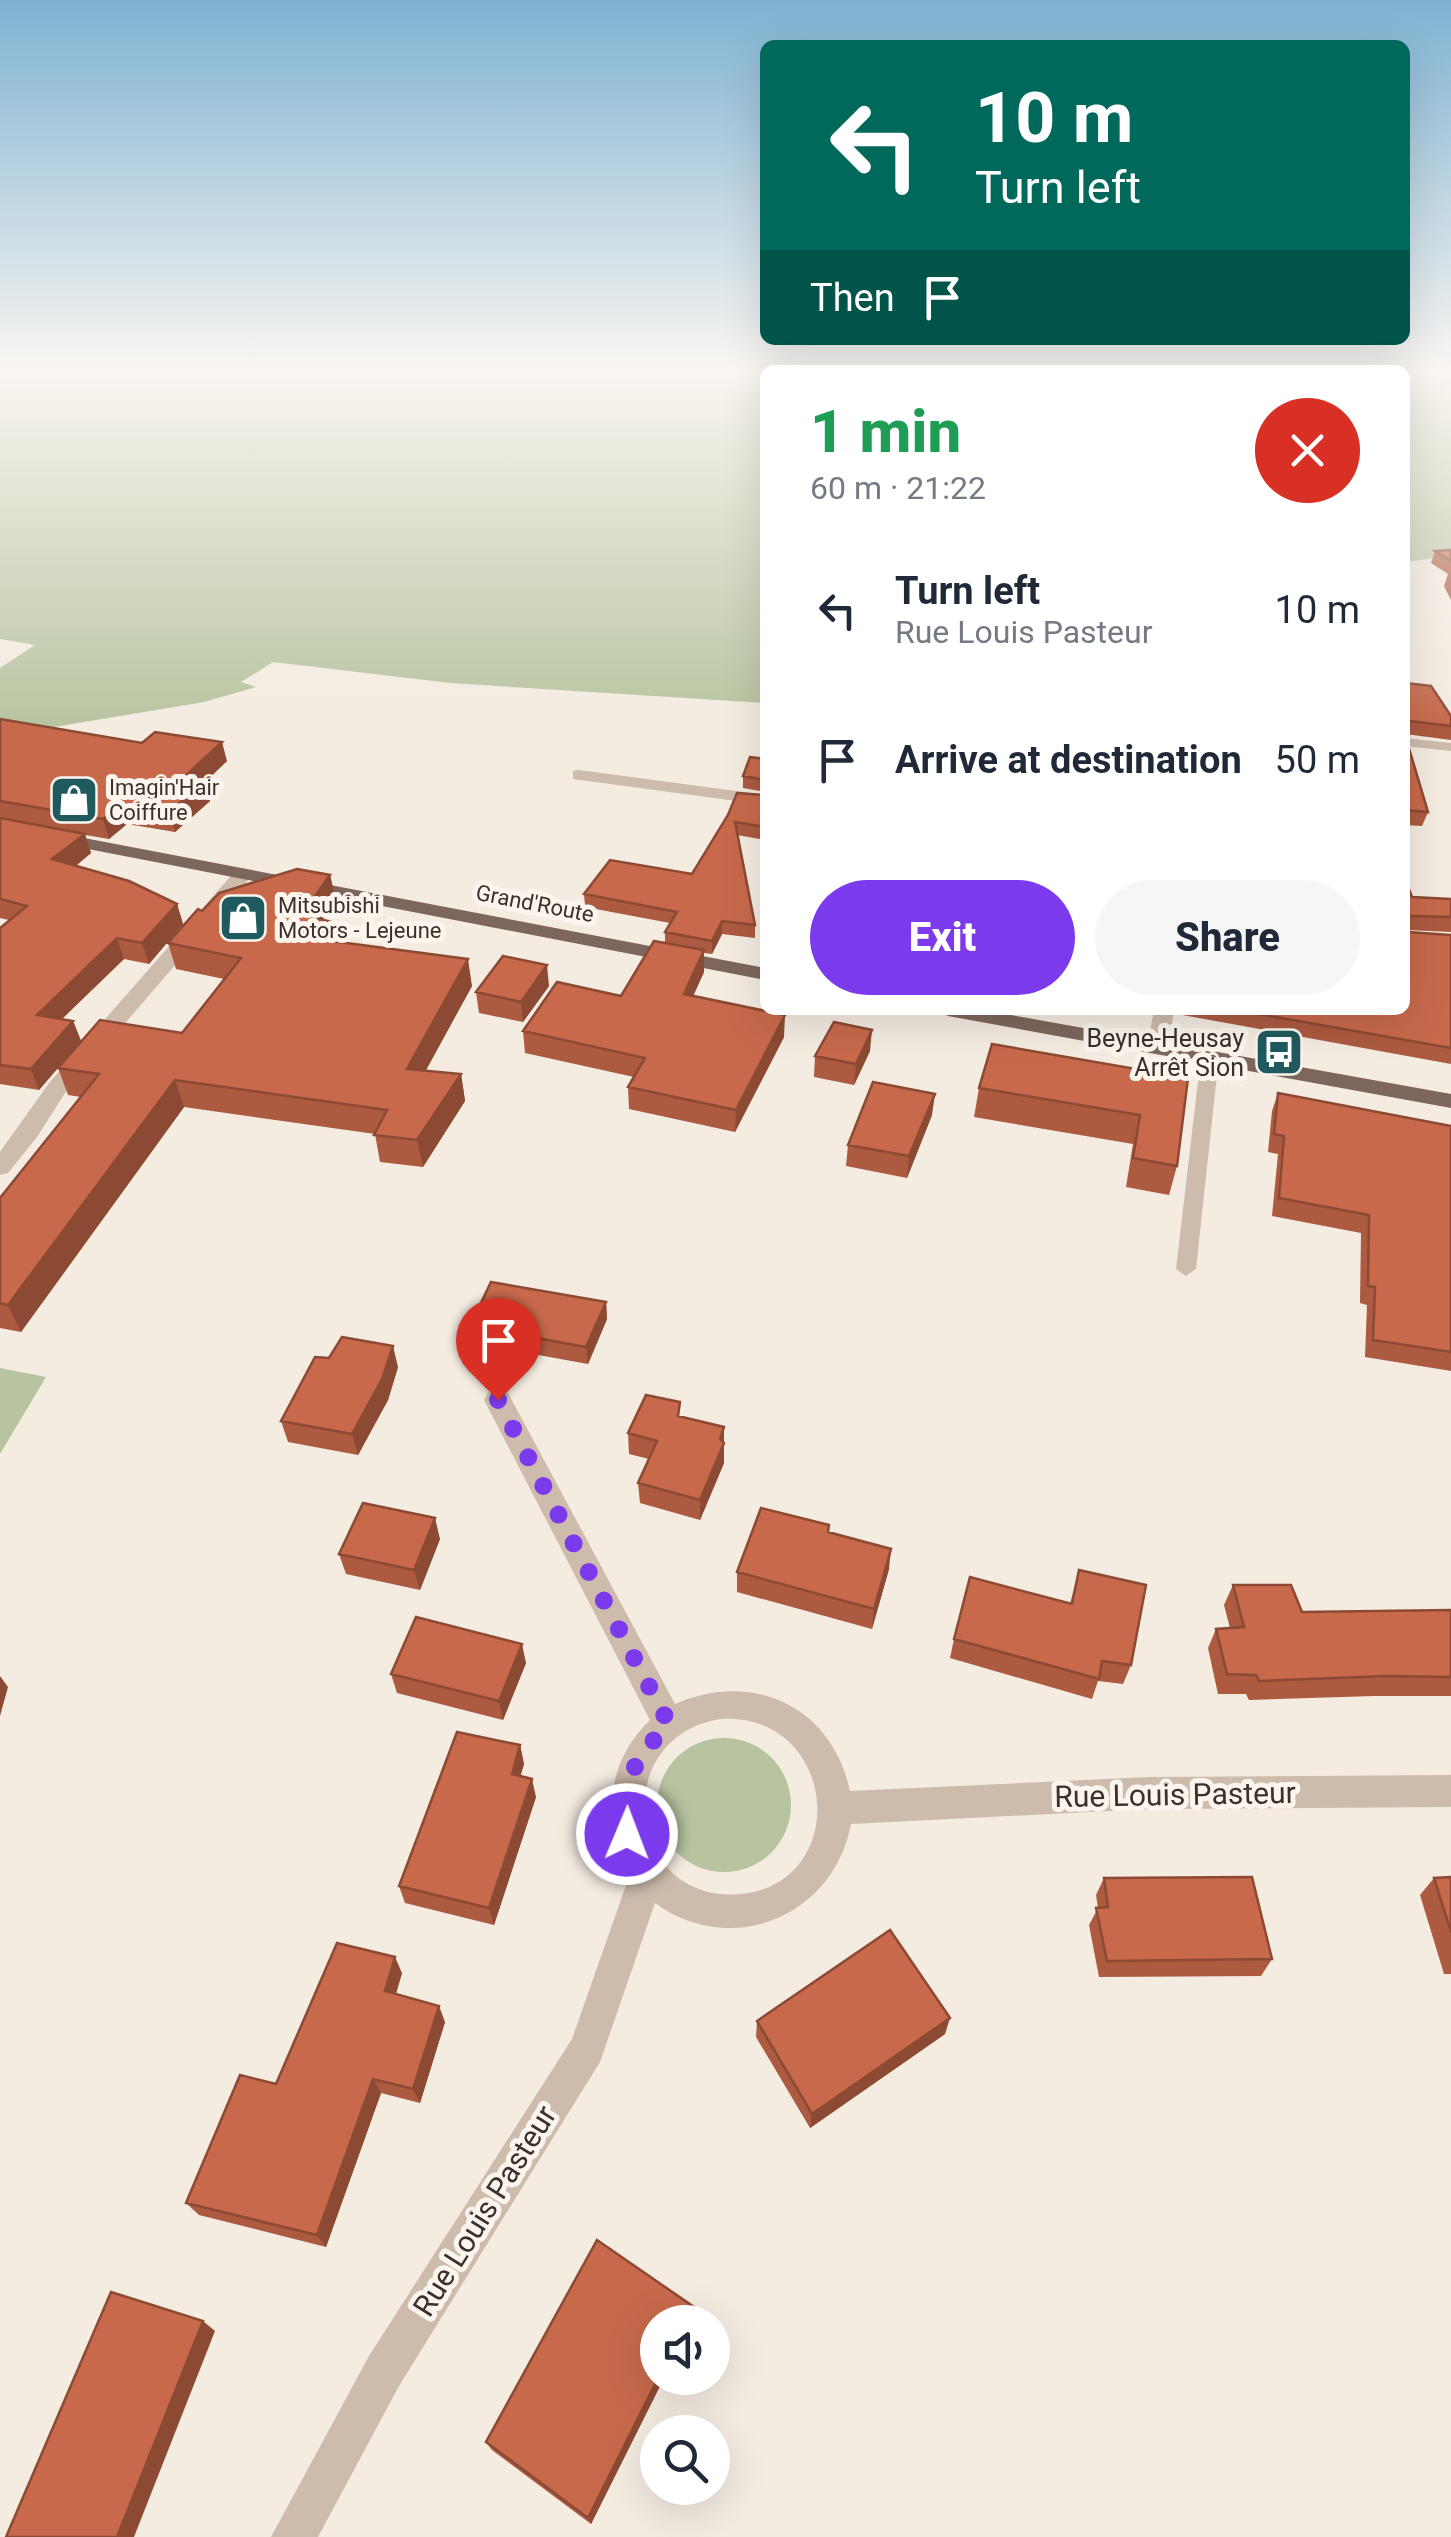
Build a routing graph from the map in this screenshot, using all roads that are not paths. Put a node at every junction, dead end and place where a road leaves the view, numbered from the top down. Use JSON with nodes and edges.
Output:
{"nodes":[{"id":1,"x":1410,"y":743,"type":"edge"},
{"id":2,"x":1451,"y":747,"type":"edge"},
{"id":3,"x":579,"y":776,"type":"dead end"},
{"id":4,"x":760,"y":799,"type":"edge"},
{"id":5,"x":0,"y":828,"type":"edge"},
{"id":6,"x":243,"y":874,"type":"junction"},
{"id":7,"x":760,"y":973,"type":"edge"},
{"id":8,"x":976,"y":1015,"type":"edge"},
{"id":9,"x":1163,"y":1015,"type":"edge"},
{"id":10,"x":1158,"y":1047,"type":"junction"},
{"id":11,"x":1210,"y":1056,"type":"junction"},
{"id":12,"x":1451,"y":1102,"type":"edge"},
{"id":13,"x":0,"y":1127,"type":"edge"},
{"id":14,"x":29,"y":1132,"type":"junction"},
{"id":15,"x":0,"y":1167,"type":"edge"},
{"id":16,"x":1186,"y":1269,"type":"dead end"},
{"id":17,"x":498,"y":1400,"type":"dead end"},
{"id":18,"x":669,"y":1724,"type":"junction"},
{"id":19,"x":1451,"y":1790,"type":"edge"},
{"id":20,"x":838,"y":1808,"type":"junction"},
{"id":21,"x":648,"y":1872,"type":"junction"},
{"id":22,"x":294,"y":2537,"type":"edge"}],
"edges":[{"from":1,"to":2,"type":"lane"},
{"from":3,"to":4,"type":"street"},
{"from":5,"to":6,"type":"main road","name":"Grand'Route"},
{"from":6,"to":7,"type":"main road","name":"Grand'Route"},
{"from":6,"to":14,"type":"street"},
{"from":8,"to":10,"type":"main road"},
{"from":9,"to":10,"type":"street"},
{"from":10,"to":11,"type":"main road"},
{"from":11,"to":12,"type":"main road"},
{"from":11,"to":16,"type":"lane"},
{"from":13,"to":14,"type":"street"},
{"from":14,"to":15,"type":"street"},
{"from":17,"to":18,"type":"street"},
{"from":18,"to":20,"type":"street"},
{"from":18,"to":21,"type":"street"},
{"from":19,"to":20,"type":"street","name":"Rue Louis Pasteur"},
{"from":20,"to":21,"type":"street"},
{"from":21,"to":22,"type":"street","name":"Rue Louis Pasteur"}]}
